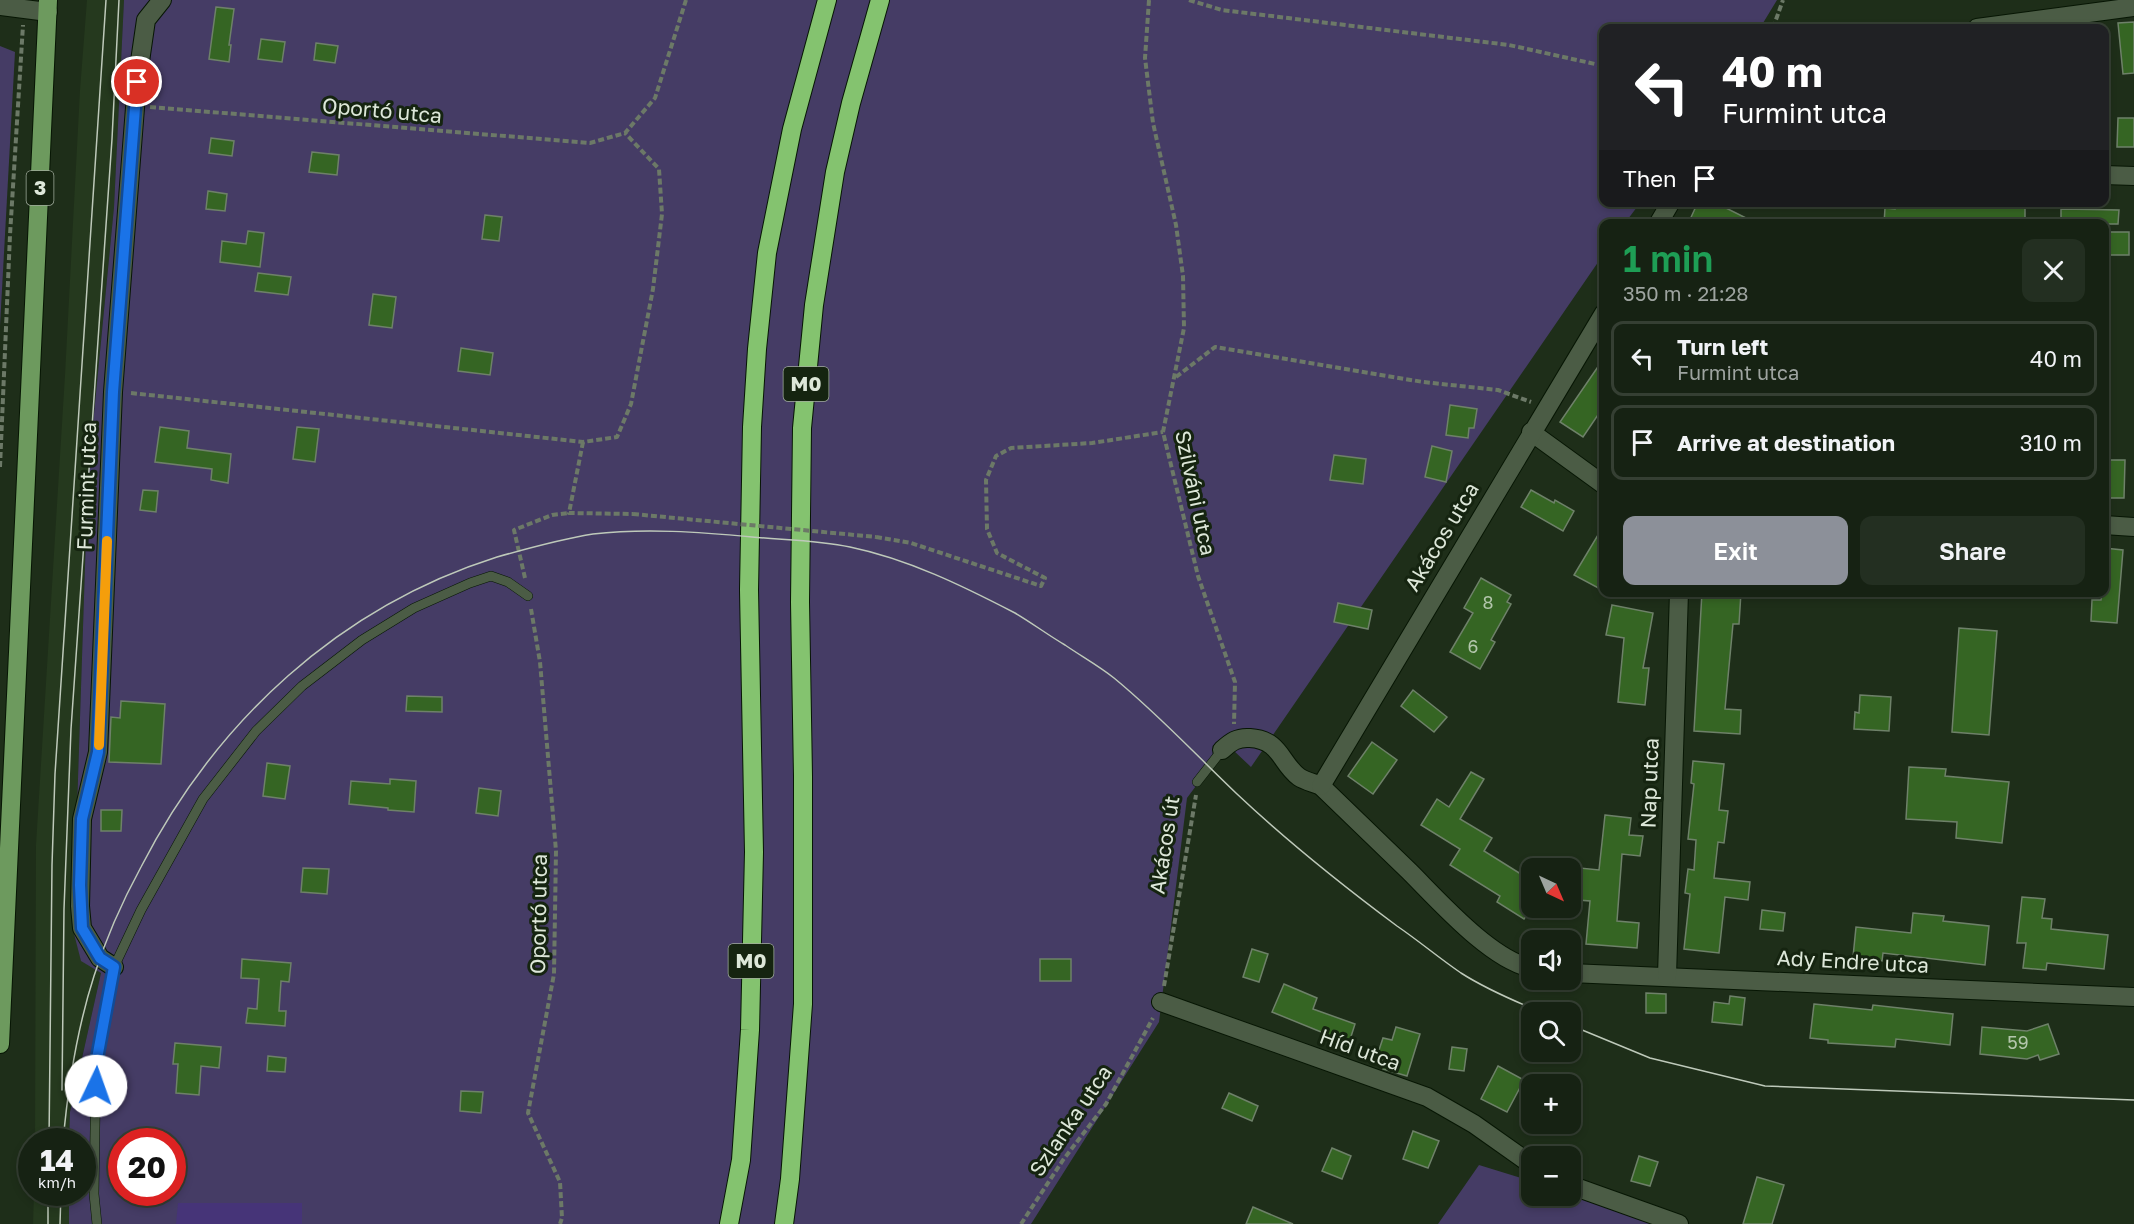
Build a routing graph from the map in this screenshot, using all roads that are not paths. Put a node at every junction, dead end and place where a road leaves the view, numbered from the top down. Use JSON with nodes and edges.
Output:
{"nodes":[{"id":1,"x":162,"y":0,"type":"edge"},
{"id":2,"x":827,"y":0,"type":"edge"},
{"id":3,"x":880,"y":0,"type":"edge"},
{"id":4,"x":0,"y":6,"type":"edge"},
{"id":5,"x":48,"y":6,"type":"edge"},
{"id":6,"x":2134,"y":7,"type":"edge"},
{"id":7,"x":2007,"y":24,"type":"edge"},
{"id":8,"x":2109,"y":175,"type":"edge"},
{"id":9,"x":2134,"y":176,"type":"edge"},
{"id":10,"x":1599,"y":321,"type":"edge"},
{"id":11,"x":1531,"y":432,"type":"junction"},
{"id":12,"x":1599,"y":481,"type":"edge"},
{"id":13,"x":2109,"y":525,"type":"edge"},
{"id":14,"x":2134,"y":527,"type":"edge"},
{"id":15,"x":528,"y":596,"type":"road end"},
{"id":16,"x":1679,"y":597,"type":"edge"},
{"id":17,"x":1228,"y":745,"type":"joint"},
{"id":18,"x":1197,"y":782,"type":"road end"},
{"id":19,"x":1321,"y":786,"type":"junction"},
{"id":20,"x":1521,"y":965,"type":"edge"},
{"id":21,"x":114,"y":967,"type":"junction"},
{"id":22,"x":1581,"y":973,"type":"edge"},
{"id":23,"x":1666,"y":976,"type":"junction"},
{"id":24,"x":2134,"y":997,"type":"edge"},
{"id":25,"x":1161,"y":1002,"type":"road end"},
{"id":26,"x":0,"y":1044,"type":"edge"},
{"id":27,"x":1521,"y":1157,"type":"edge"},
{"id":28,"x":1581,"y":1189,"type":"edge"},
{"id":29,"x":97,"y":1224,"type":"edge"},
{"id":30,"x":729,"y":1224,"type":"edge"},
{"id":31,"x":784,"y":1224,"type":"edge"},
{"id":32,"x":1679,"y":1224,"type":"edge"}],
"edges":[{"from":1,"to":21,"type":"street","name":"Furmint utca"},
{"from":2,"to":30,"type":"highway","number":"M0"},
{"from":3,"to":31,"type":"highway","number":"M0"},
{"from":4,"to":5,"type":"street"},
{"from":5,"to":26,"type":"main road","number":"3"},
{"from":6,"to":7,"type":"street"},
{"from":8,"to":9,"type":"street"},
{"from":10,"to":11,"type":"street","name":"Akácos utca"},
{"from":11,"to":12,"type":"street"},
{"from":11,"to":19,"type":"street","name":"Akácos utca"},
{"from":13,"to":14,"type":"street"},
{"from":15,"to":21,"type":"lane"},
{"from":16,"to":23,"type":"street","name":"Nap utca"},
{"from":17,"to":18,"type":"lane","name":"Akácos út"},
{"from":17,"to":19,"type":"street"},
{"from":19,"to":20,"type":"street"},
{"from":21,"to":29,"type":"lane"},
{"from":22,"to":23,"type":"street","name":"Ady Endre utca"},
{"from":23,"to":24,"type":"street","name":"Ady Endre utca"},
{"from":25,"to":27,"type":"street","name":"Híd utca"},
{"from":28,"to":32,"type":"street"}]}
